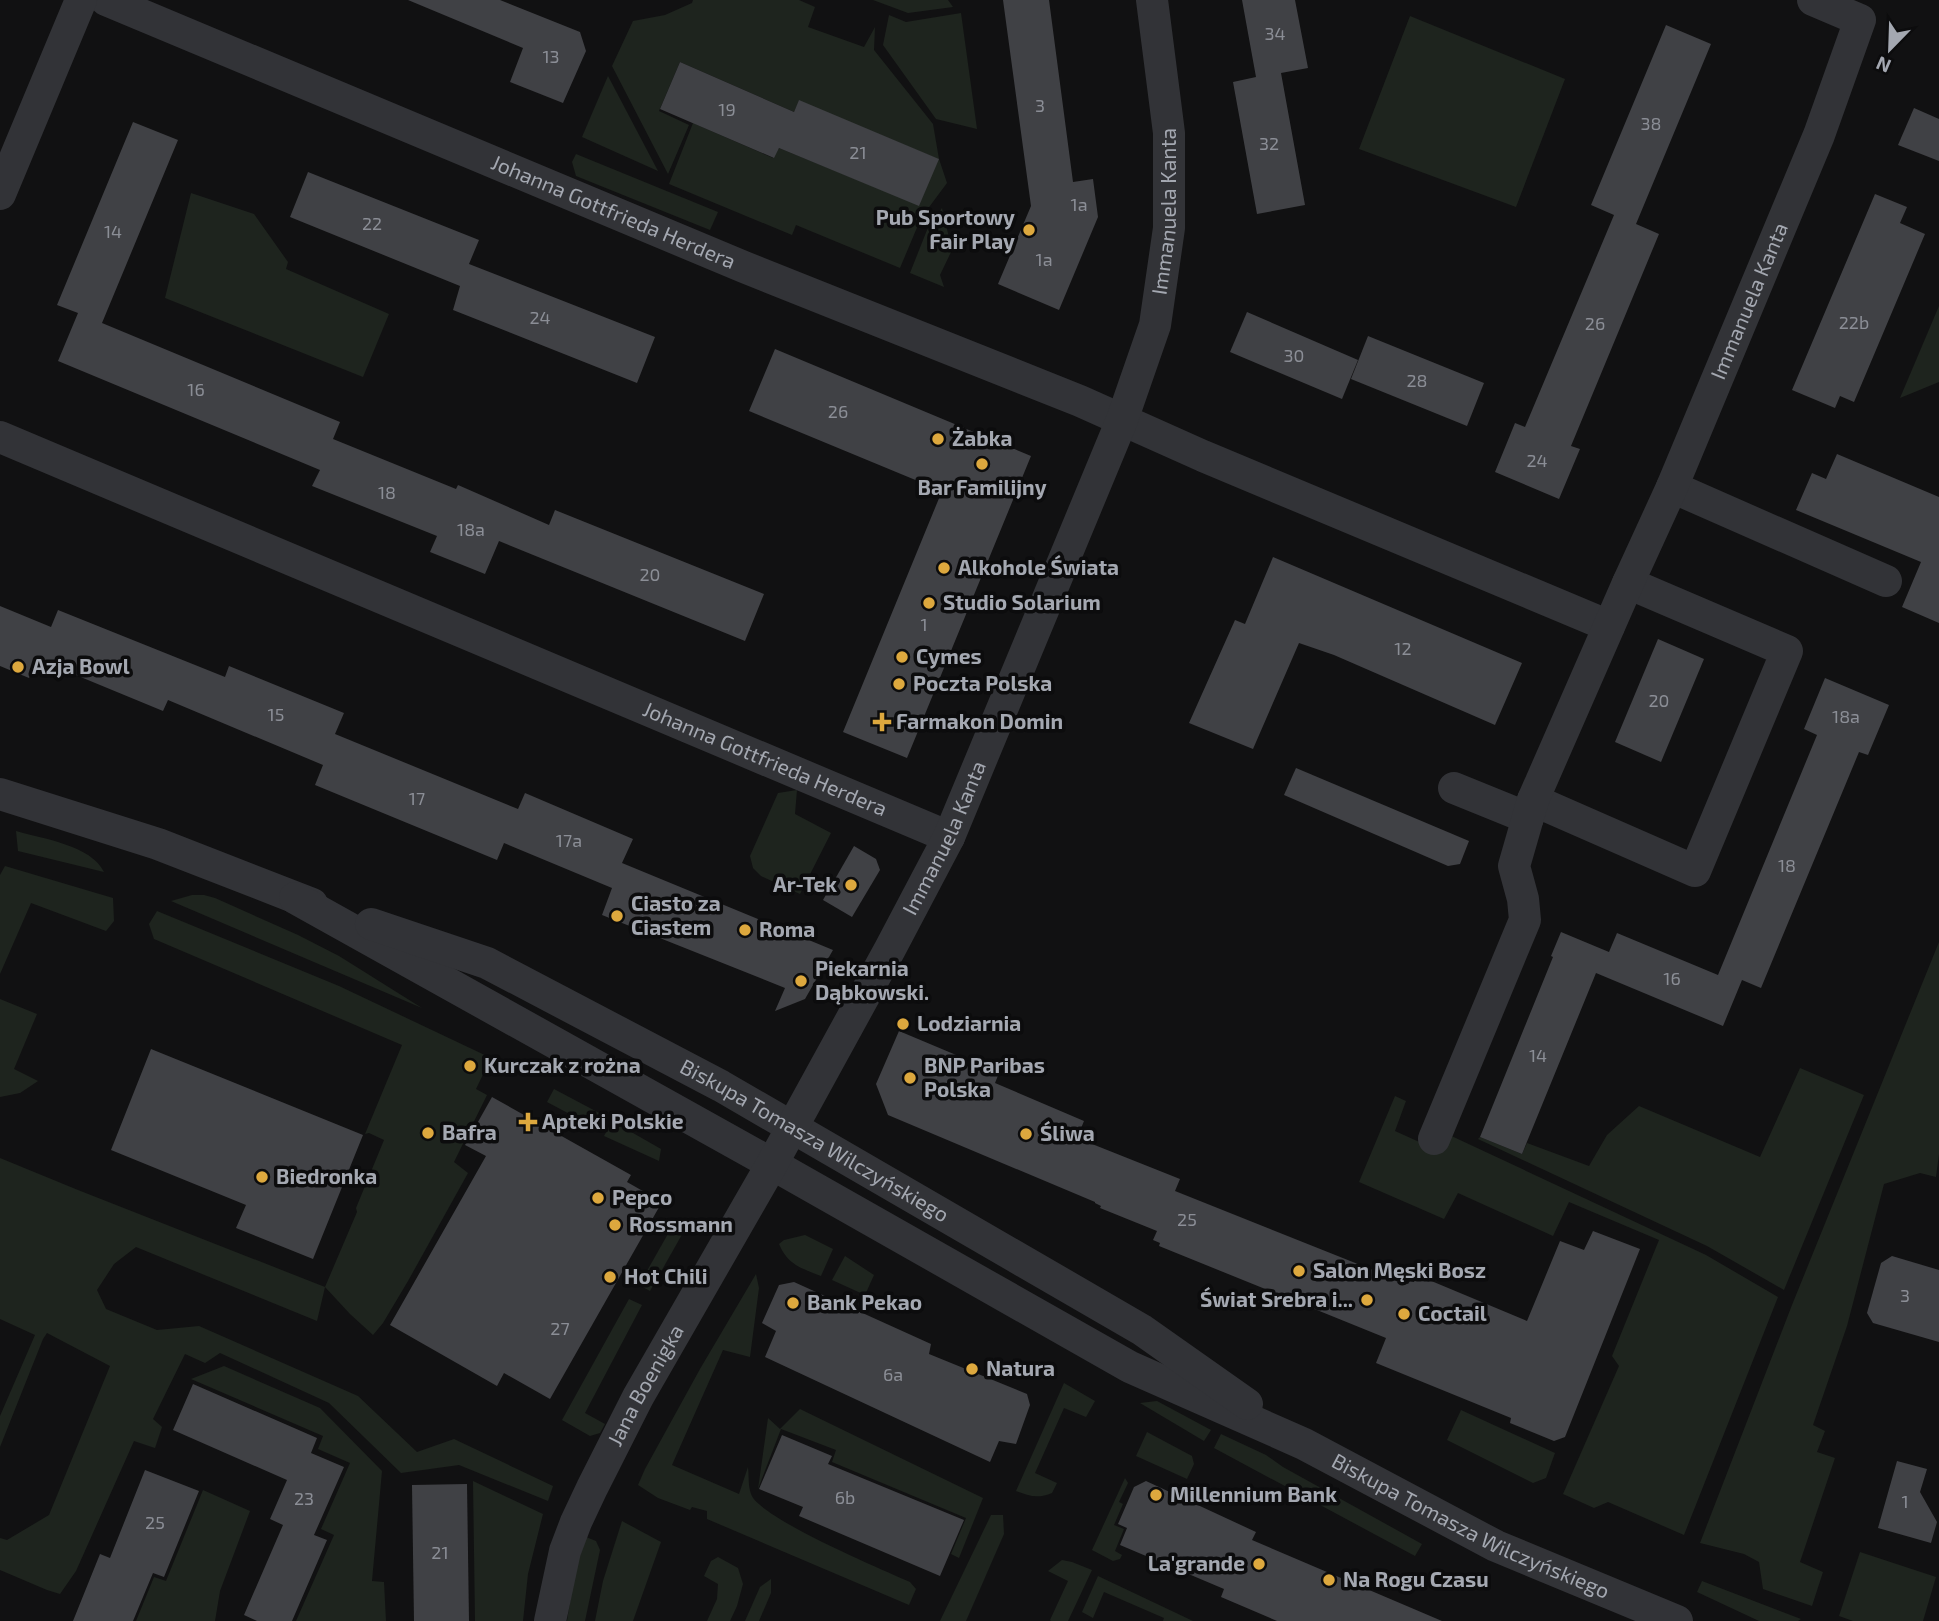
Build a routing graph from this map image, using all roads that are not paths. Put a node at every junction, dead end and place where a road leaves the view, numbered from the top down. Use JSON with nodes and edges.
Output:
{"nodes":[{"id":1,"x":81,"y":0,"type":"edge"},
{"id":2,"x":106,"y":0,"type":"edge"},
{"id":3,"x":1152,"y":0,"type":"edge"},
{"id":4,"x":1813,"y":0,"type":"edge"},
{"id":5,"x":0,"y":194,"type":"edge"},
{"id":6,"x":1122,"y":420,"type":"junction"},
{"id":7,"x":0,"y":437,"type":"edge"},
{"id":8,"x":1672,"y":487,"type":"junction"},
{"id":9,"x":1886,"y":581,"type":"dead end"},
{"id":10,"x":1628,"y":583,"type":"junction"},
{"id":11,"x":1609,"y":626,"type":"junction"},
{"id":12,"x":1454,"y":788,"type":"dead end"},
{"id":13,"x":0,"y":794,"type":"edge"},
{"id":14,"x":1531,"y":809,"type":"junction"},
{"id":15,"x":949,"y":837,"type":"junction"},
{"id":16,"x":295,"y":898,"type":"junction"},
{"id":17,"x":792,"y":1127,"type":"junction"},
{"id":18,"x":1434,"y":1139,"type":"dead end"},
{"id":19,"x":772,"y":1164,"type":"junction"},
{"id":20,"x":1304,"y":1444,"type":"junction"},
{"id":21,"x":550,"y":1621,"type":"edge"},
{"id":22,"x":1677,"y":1621,"type":"edge"}],
"edges":[{"from":1,"to":5,"type":"street"},
{"from":2,"to":6,"type":"street","name":"Johanna Gottfrieda Herdera"},
{"from":3,"to":6,"type":"street","name":"Immanuela Kanta"},
{"from":4,"to":8,"type":"street","name":"Immanuela Kanta"},
{"from":6,"to":11,"type":"street"},
{"from":6,"to":15,"type":"street","name":"Immanuela Kanta"},
{"from":7,"to":15,"type":"street","name":"Johanna Gottfrieda Herdera"},
{"from":8,"to":9,"type":"street"},
{"from":8,"to":10,"type":"street","name":"Immanuela Kanta"},
{"from":10,"to":11,"type":"street","name":"Immanuela Kanta"},
{"from":10,"to":14,"type":"street"},
{"from":11,"to":14,"type":"street","name":"Immanuela Kanta"},
{"from":12,"to":14,"type":"street"},
{"from":13,"to":16,"type":"street","name":"Biskupa Tomasza Wilczyńskiego"},
{"from":14,"to":18,"type":"street","name":"Immanuela Kanta"},
{"from":15,"to":17,"type":"street","name":"Immanuela Kanta"},
{"from":16,"to":17,"type":"street","name":"Biskupa Tomasza Wilczyńskiego"},
{"from":16,"to":19,"type":"street","name":"Biskupa Tomasza Wilczyńskiego"},
{"from":17,"to":19,"type":"street","name":"Immanuela Kanta"},
{"from":17,"to":20,"type":"street","name":"Biskupa Tomasza Wilczyńskiego"},
{"from":19,"to":20,"type":"street","name":"Biskupa Tomasza Wilczyńskiego"},
{"from":19,"to":21,"type":"street","name":"Jana Boenigka"},
{"from":20,"to":22,"type":"street","name":"Biskupa Tomasza Wilczyńskiego"}]}
